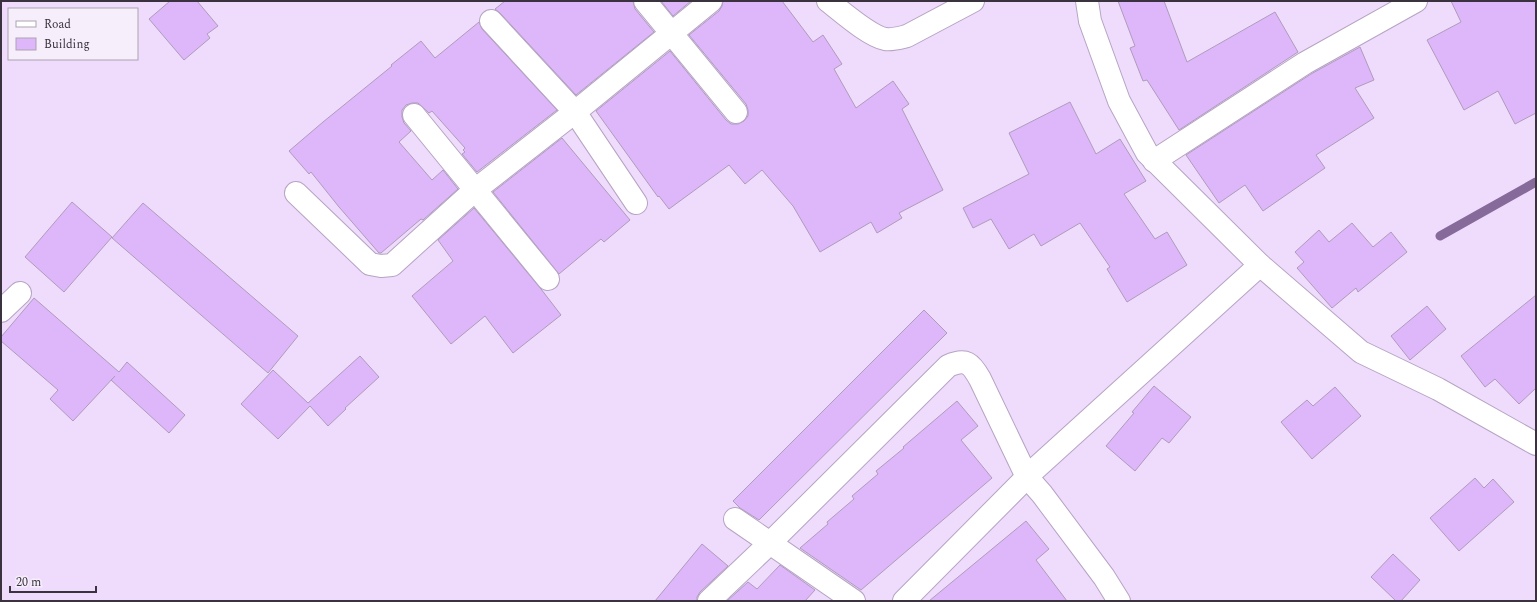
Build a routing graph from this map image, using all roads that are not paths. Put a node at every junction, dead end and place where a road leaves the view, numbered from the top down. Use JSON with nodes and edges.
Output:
{"nodes":[{"id":1,"x":645,"y":1,"type":"edge"},
{"id":2,"x":711,"y":1,"type":"edge"},
{"id":3,"x":828,"y":1,"type":"edge"},
{"id":4,"x":973,"y":1,"type":"edge"},
{"id":5,"x":1087,"y":1,"type":"edge"},
{"id":6,"x":1416,"y":1,"type":"edge"},
{"id":7,"x":491,"y":20,"type":"dead end"},
{"id":8,"x":671,"y":32,"type":"junction"},
{"id":9,"x":575,"y":112,"type":"junction"},
{"id":10,"x":736,"y":112,"type":"dead end"},
{"id":11,"x":414,"y":115,"type":"dead end"},
{"id":12,"x":1154,"y":161,"type":"junction"},
{"id":13,"x":475,"y":190,"type":"junction"},
{"id":14,"x":296,"y":193,"type":"dead end"},
{"id":15,"x":636,"y":203,"type":"dead end"},
{"id":16,"x":1260,"y":265,"type":"junction"},
{"id":17,"x":548,"y":279,"type":"dead end"},
{"id":18,"x":20,"y":294,"type":"dead end"},
{"id":19,"x":1,"y":311,"type":"edge"},
{"id":20,"x":1536,"y":444,"type":"edge"},
{"id":21,"x":1031,"y":473,"type":"junction"},
{"id":22,"x":735,"y":519,"type":"dead end"},
{"id":23,"x":770,"y":543,"type":"junction"},
{"id":24,"x":709,"y":601,"type":"edge"},
{"id":25,"x":854,"y":601,"type":"edge"},
{"id":26,"x":904,"y":601,"type":"edge"},
{"id":27,"x":1119,"y":601,"type":"edge"}],
"edges":[{"from":1,"to":8,"type":"street"},
{"from":2,"to":8,"type":"street"},
{"from":3,"to":4,"type":"street"},
{"from":5,"to":12,"type":"street"},
{"from":6,"to":12,"type":"street"},
{"from":7,"to":9,"type":"street"},
{"from":8,"to":9,"type":"street"},
{"from":8,"to":10,"type":"street"},
{"from":9,"to":13,"type":"street"},
{"from":9,"to":15,"type":"street"},
{"from":11,"to":13,"type":"street"},
{"from":12,"to":16,"type":"street"},
{"from":13,"to":14,"type":"street"},
{"from":13,"to":17,"type":"street"},
{"from":16,"to":20,"type":"street"},
{"from":16,"to":21,"type":"street"},
{"from":18,"to":19,"type":"street"},
{"from":21,"to":23,"type":"street"},
{"from":21,"to":26,"type":"street"},
{"from":21,"to":27,"type":"street"},
{"from":22,"to":23,"type":"street"},
{"from":23,"to":24,"type":"street"},
{"from":23,"to":25,"type":"street"}]}
